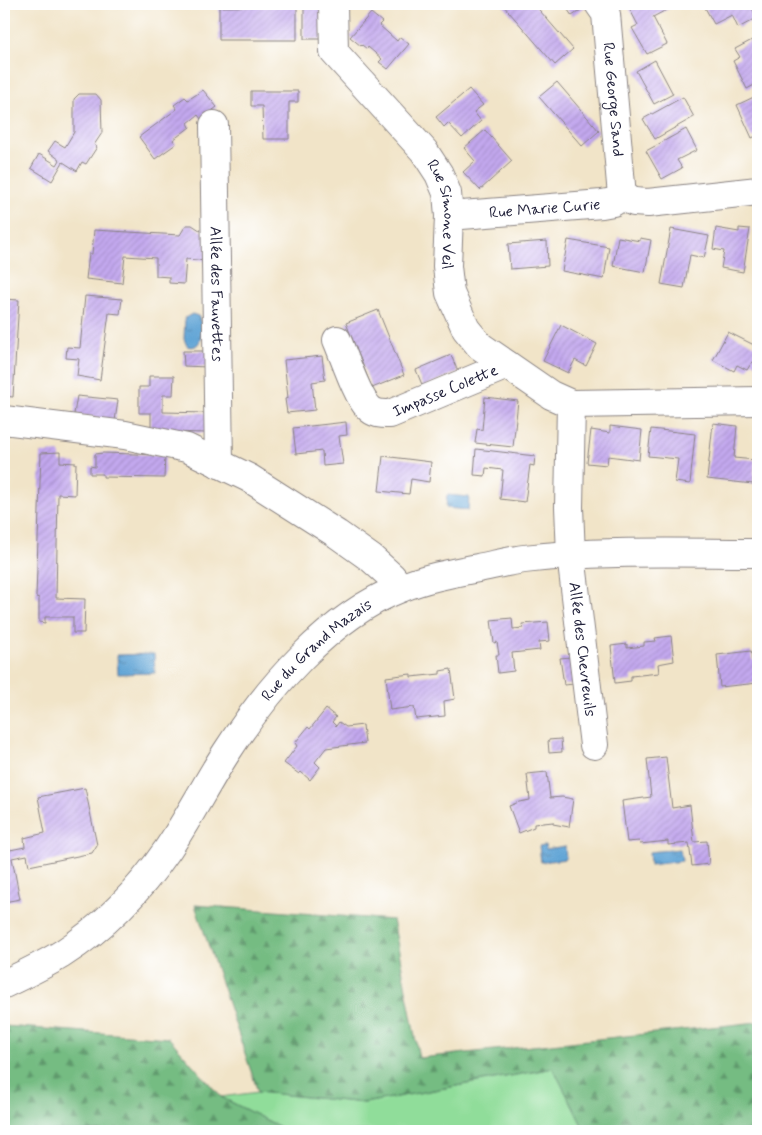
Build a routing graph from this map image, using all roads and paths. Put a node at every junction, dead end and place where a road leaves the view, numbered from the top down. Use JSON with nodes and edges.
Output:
{"nodes":[{"id":1,"x":333,"y":4,"type":"edge"},
{"id":2,"x":599,"y":4,"type":"edge"},
{"id":3,"x":214,"y":125,"type":"dead end"},
{"id":4,"x":758,"y":191,"type":"edge"},
{"id":5,"x":622,"y":196,"type":"junction"},
{"id":6,"x":450,"y":216,"type":"junction"},
{"id":7,"x":337,"y":340,"type":"dead end"},
{"id":8,"x":507,"y":364,"type":"junction"},
{"id":9,"x":758,"y":401,"type":"edge"},
{"id":10,"x":571,"y":404,"type":"junction"},
{"id":11,"x":4,"y":420,"type":"edge"},
{"id":12,"x":219,"y":464,"type":"junction"},
{"id":13,"x":758,"y":553,"type":"edge"},
{"id":14,"x":571,"y":555,"type":"junction"},
{"id":15,"x":401,"y":588,"type":"junction"},
{"id":16,"x":594,"y":745,"type":"dead end"},
{"id":17,"x":4,"y":984,"type":"edge"}],
"edges":[{"from":1,"to":6,"type":"street","name":"Rue Simone Veil"},
{"from":2,"to":5,"type":"street","name":"Rue George Sand"},
{"from":3,"to":12,"type":"street","name":"Allée des Fauvettes"},
{"from":4,"to":5,"type":"street","name":"Rue Marie Curie"},
{"from":5,"to":6,"type":"street","name":"Rue Marie Curie"},
{"from":6,"to":8,"type":"street","name":"Rue Simone Veil"},
{"from":7,"to":8,"type":"street","name":"Impasse Colette"},
{"from":8,"to":10,"type":"street","name":"Rue Simone Veil"},
{"from":9,"to":10,"type":"street","name":"Rue Simone Veil"},
{"from":10,"to":14,"type":"street"},
{"from":11,"to":12,"type":"street"},
{"from":12,"to":15,"type":"street"},
{"from":13,"to":14,"type":"street","name":"Rue du Grand Mazais"},
{"from":14,"to":15,"type":"street","name":"Rue du Grand Mazais"},
{"from":14,"to":16,"type":"street","name":"Allée des Chevreuils"},
{"from":15,"to":17,"type":"street","name":"Rue du Grand Mazais"}]}
